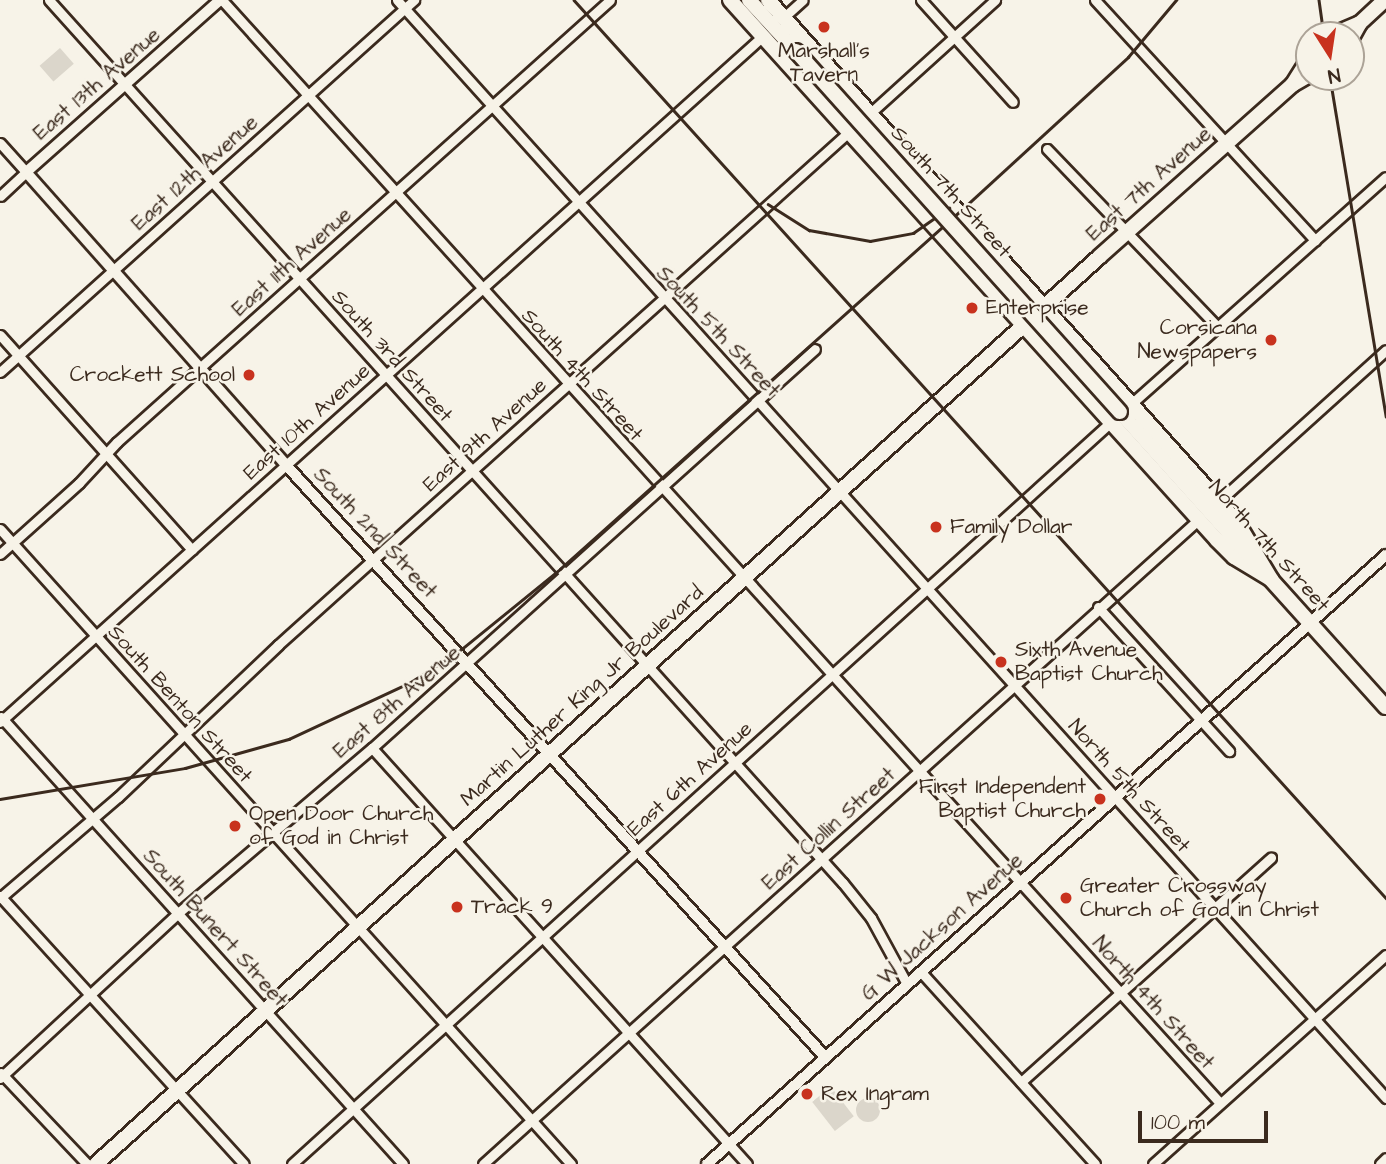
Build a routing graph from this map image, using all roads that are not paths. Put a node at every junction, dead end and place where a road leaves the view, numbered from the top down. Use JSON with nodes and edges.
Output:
{"nodes":[{"id":1,"x":49,"y":0,"type":"edge"},
{"id":2,"x":221,"y":0,"type":"edge"},
{"id":3,"x":397,"y":0,"type":"edge"},
{"id":4,"x":414,"y":0,"type":"edge"},
{"id":5,"x":610,"y":0,"type":"edge"},
{"id":6,"x":730,"y":0,"type":"edge"},
{"id":7,"x":750,"y":0,"type":"edge"},
{"id":8,"x":768,"y":0,"type":"edge"},
{"id":9,"x":803,"y":0,"type":"edge"},
{"id":10,"x":921,"y":0,"type":"edge"},
{"id":11,"x":995,"y":0,"type":"edge"},
{"id":12,"x":1096,"y":0,"type":"edge"},
{"id":13,"x":1385,"y":0,"type":"edge"},
{"id":14,"x":405,"y":9,"type":"junction"},
{"id":15,"x":784,"y":17,"type":"junction"},
{"id":16,"x":1362,"y":21,"type":"edge"},
{"id":17,"x":763,"y":36,"type":"junction"},
{"id":18,"x":954,"y":37,"type":"junction"},
{"id":19,"x":1295,"y":80,"type":"edge"},
{"id":20,"x":1295,"y":83,"type":"edge"},
{"id":21,"x":1292,"y":85,"type":"junction"},
{"id":22,"x":125,"y":86,"type":"junction"},
{"id":23,"x":308,"y":96,"type":"junction"},
{"id":24,"x":1013,"y":102,"type":"dead end"},
{"id":25,"x":492,"y":106,"type":"junction"},
{"id":26,"x":870,"y":113,"type":"junction"},
{"id":27,"x":850,"y":132,"type":"junction"},
{"id":28,"x":0,"y":143,"type":"edge"},
{"id":29,"x":1228,"y":143,"type":"junction"},
{"id":30,"x":1047,"y":149,"type":"dead end"},
{"id":31,"x":26,"y":172,"type":"junction"},
{"id":32,"x":1386,"y":177,"type":"edge"},
{"id":33,"x":212,"y":182,"type":"junction"},
{"id":34,"x":394,"y":194,"type":"junction"},
{"id":35,"x":0,"y":196,"type":"edge"},
{"id":36,"x":577,"y":205,"type":"junction"},
{"id":37,"x":1127,"y":232,"type":"junction"},
{"id":38,"x":1315,"y":240,"type":"junction"},
{"id":39,"x":113,"y":270,"type":"junction"},
{"id":40,"x":299,"y":279,"type":"junction"},
{"id":41,"x":481,"y":290,"type":"junction"},
{"id":42,"x":664,"y":298,"type":"junction"},
{"id":43,"x":1035,"y":316,"type":"junction"},
{"id":44,"x":1216,"y":325,"type":"junction"},
{"id":45,"x":0,"y":335,"type":"edge"},
{"id":46,"x":815,"y":349,"type":"dead end"},
{"id":47,"x":1386,"y":350,"type":"edge"},
{"id":48,"x":18,"y":356,"type":"junction"},
{"id":49,"x":198,"y":368,"type":"junction"},
{"id":50,"x":0,"y":372,"type":"edge"},
{"id":51,"x":386,"y":375,"type":"junction"},
{"id":52,"x":568,"y":385,"type":"junction"},
{"id":53,"x":757,"y":400,"type":"junction"},
{"id":54,"x":1122,"y":412,"type":"junction"},
{"id":55,"x":105,"y":455,"type":"junction"},
{"id":56,"x":286,"y":465,"type":"junction"},
{"id":57,"x":472,"y":471,"type":"junction"},
{"id":58,"x":660,"y":486,"type":"junction"},
{"id":59,"x":840,"y":492,"type":"junction"},
{"id":60,"x":1219,"y":501,"type":"junction"},
{"id":61,"x":1199,"y":519,"type":"junction"},
{"id":62,"x":0,"y":529,"type":"edge"},
{"id":63,"x":13,"y":543,"type":"junction"},
{"id":64,"x":192,"y":550,"type":"junction"},
{"id":65,"x":0,"y":554,"type":"edge"},
{"id":66,"x":1386,"y":555,"type":"edge"},
{"id":67,"x":374,"y":560,"type":"junction"},
{"id":68,"x":564,"y":573,"type":"junction"},
{"id":69,"x":744,"y":579,"type":"junction"},
{"id":70,"x":1272,"y":580,"type":"junction"},
{"id":71,"x":926,"y":589,"type":"junction"},
{"id":72,"x":1098,"y":607,"type":"junction"},
{"id":73,"x":1309,"y":622,"type":"junction"},
{"id":74,"x":95,"y":636,"type":"junction"},
{"id":75,"x":468,"y":663,"type":"junction"},
{"id":76,"x":647,"y":666,"type":"junction"},
{"id":77,"x":831,"y":676,"type":"junction"},
{"id":78,"x":1014,"y":685,"type":"junction"},
{"id":79,"x":1386,"y":707,"type":"edge"},
{"id":80,"x":1202,"y":718,"type":"junction"},
{"id":81,"x":1,"y":719,"type":"edge"},
{"id":82,"x":183,"y":733,"type":"junction"},
{"id":83,"x":372,"y":748,"type":"junction"},
{"id":84,"x":1229,"y":751,"type":"dead end"},
{"id":85,"x":550,"y":753,"type":"junction"},
{"id":86,"x":734,"y":763,"type":"junction"},
{"id":87,"x":918,"y":772,"type":"junction"},
{"id":88,"x":1115,"y":797,"type":"junction"},
{"id":89,"x":92,"y":818,"type":"junction"},
{"id":90,"x":271,"y":834,"type":"junction"},
{"id":91,"x":454,"y":839,"type":"junction"},
{"id":92,"x":639,"y":850,"type":"junction"},
{"id":93,"x":1271,"y":858,"type":"dead end"},
{"id":94,"x":821,"y":859,"type":"junction"},
{"id":95,"x":1020,"y":883,"type":"junction"},
{"id":96,"x":0,"y":897,"type":"edge"},
{"id":97,"x":1214,"y":905,"type":"junction"},
{"id":98,"x":178,"y":913,"type":"junction"},
{"id":99,"x":358,"y":927,"type":"junction"},
{"id":100,"x":543,"y":938,"type":"junction"},
{"id":101,"x":726,"y":945,"type":"junction"},
{"id":102,"x":1386,"y":955,"type":"edge"},
{"id":103,"x":921,"y":972,"type":"junction"},
{"id":104,"x":907,"y":984,"type":"junction"},
{"id":105,"x":1119,"y":992,"type":"junction"},
{"id":106,"x":88,"y":995,"type":"junction"},
{"id":107,"x":267,"y":1011,"type":"junction"},
{"id":108,"x":1317,"y":1019,"type":"junction"},
{"id":109,"x":444,"y":1023,"type":"junction"},
{"id":110,"x":630,"y":1033,"type":"junction"},
{"id":111,"x":825,"y":1056,"type":"junction"},
{"id":112,"x":1,"y":1075,"type":"edge"},
{"id":113,"x":1021,"y":1082,"type":"junction"},
{"id":114,"x":178,"y":1091,"type":"junction"},
{"id":115,"x":1386,"y":1098,"type":"edge"},
{"id":116,"x":1220,"y":1103,"type":"junction"},
{"id":117,"x":354,"y":1107,"type":"junction"},
{"id":118,"x":532,"y":1120,"type":"junction"},
{"id":119,"x":729,"y":1145,"type":"junction"},
{"id":120,"x":1386,"y":1158,"type":"edge"},
{"id":121,"x":87,"y":1164,"type":"edge"},
{"id":122,"x":96,"y":1164,"type":"edge"},
{"id":123,"x":244,"y":1164,"type":"edge"},
{"id":124,"x":292,"y":1164,"type":"edge"},
{"id":125,"x":404,"y":1164,"type":"edge"},
{"id":126,"x":483,"y":1164,"type":"edge"},
{"id":127,"x":571,"y":1164,"type":"edge"},
{"id":128,"x":707,"y":1164,"type":"edge"},
{"id":129,"x":747,"y":1164,"type":"edge"},
{"id":130,"x":1096,"y":1164,"type":"edge"},
{"id":131,"x":1153,"y":1164,"type":"edge"},
{"id":132,"x":1380,"y":1164,"type":"edge"}],
"edges":[{"from":1,"to":22,"type":"street","name":"South 3rd Street"},
{"from":2,"to":22,"type":"street","name":"East 13th Avenue"},
{"from":2,"to":23,"type":"street","name":"South 4th Street"},
{"from":3,"to":14,"type":"street","name":"South 5th Street"},
{"from":4,"to":14,"type":"street","name":"East 12th Avenue"},
{"from":5,"to":25,"type":"street","name":"East 11th Avenue"},
{"from":6,"to":17,"type":"main road"},
{"from":7,"to":54,"type":"main road","name":"South 7th Street","bridge":true},
{"from":8,"to":15,"type":"main road"},
{"from":9,"to":15,"type":"street"},
{"from":10,"to":18,"type":"street"},
{"from":11,"to":18,"type":"street","name":"East 9th Avenue"},
{"from":12,"to":29,"type":"street"},
{"from":13,"to":16,"type":"main road"},
{"from":14,"to":23,"type":"street","name":"East 12th Avenue"},
{"from":14,"to":25,"type":"street","name":"South 5th Street"},
{"from":15,"to":26,"type":"main road"},
{"from":17,"to":27,"type":"main road"},
{"from":17,"to":36,"type":"street","name":"East 10th Avenue"},
{"from":18,"to":24,"type":"street"},
{"from":18,"to":26,"type":"street","name":"East 9th Avenue"},
{"from":19,"to":21,"type":"main road","name":"East 7th Avenue"},
{"from":20,"to":21,"type":"main road","name":"East 7th Avenue"},
{"from":21,"to":29,"type":"main road","name":"East 7th Avenue"},
{"from":22,"to":31,"type":"street","name":"East 13th Avenue"},
{"from":22,"to":33,"type":"street","name":"South 3rd Street"},
{"from":23,"to":33,"type":"street","name":"East 12th Avenue"},
{"from":23,"to":34,"type":"street","name":"South 4th Street"},
{"from":25,"to":34,"type":"street","name":"East 11th Avenue"},
{"from":25,"to":36,"type":"street","name":"South 5th Street"},
{"from":26,"to":27,"type":"street","name":"East 9th Avenue"},
{"from":26,"to":43,"type":"main road"},
{"from":27,"to":42,"type":"street","name":"East 9th Avenue"},
{"from":27,"to":43,"type":"main road"},
{"from":28,"to":31,"type":"street","name":"South 2nd Street"},
{"from":29,"to":37,"type":"main road","name":"East 7th Avenue"},
{"from":29,"to":38,"type":"street"},
{"from":30,"to":37,"type":"street"},
{"from":31,"to":35,"type":"street","name":"East 13th Avenue"},
{"from":31,"to":39,"type":"street","name":"South 2nd Street"},
{"from":32,"to":38,"type":"street","name":"East 6th Avenue"},
{"from":33,"to":39,"type":"street","name":"East 12th Avenue"},
{"from":33,"to":40,"type":"street","name":"South 3rd Street"},
{"from":34,"to":40,"type":"street","name":"East 11th Avenue"},
{"from":34,"to":41,"type":"street","name":"South 4th Street"},
{"from":36,"to":41,"type":"street","name":"East 10th Avenue"},
{"from":36,"to":42,"type":"street","name":"South 5th Street"},
{"from":37,"to":43,"type":"main road","name":"East 7th Avenue"},
{"from":37,"to":44,"type":"street"},
{"from":38,"to":44,"type":"street","name":"East 6th Avenue"},
{"from":39,"to":48,"type":"street","name":"East 12th Avenue"},
{"from":39,"to":49,"type":"street","name":"South 2nd Street"},
{"from":40,"to":49,"type":"street","name":"East 11th Avenue"},
{"from":40,"to":51,"type":"street","name":"South 3rd Street"},
{"from":41,"to":51,"type":"street","name":"East 10th Avenue"},
{"from":41,"to":52,"type":"street","name":"South 4th Street"},
{"from":42,"to":52,"type":"street","name":"East 9th Avenue"},
{"from":42,"to":53,"type":"street","name":"South 5th Street"},
{"from":43,"to":54,"type":"main road"},
{"from":43,"to":54,"type":"main road"},
{"from":43,"to":59,"type":"main road","name":"Martin Luther King Jr Boulevard"},
{"from":44,"to":54,"type":"street","name":"East 6th Avenue"},
{"from":45,"to":48,"type":"street"},
{"from":46,"to":53,"type":"street","name":"East 8th Avenue"},
{"from":47,"to":60,"type":"street"},
{"from":48,"to":50,"type":"street","name":"East 12th Avenue"},
{"from":48,"to":55,"type":"street"},
{"from":49,"to":55,"type":"street","name":"East 11th Avenue"},
{"from":49,"to":56,"type":"street","name":"South 2nd Street"},
{"from":51,"to":56,"type":"street","name":"East 10th Avenue"},
{"from":51,"to":57,"type":"street","name":"South 3rd Street"},
{"from":52,"to":57,"type":"street","name":"East 9th Avenue"},
{"from":52,"to":58,"type":"street","name":"South 4th Street"},
{"from":53,"to":58,"type":"street","name":"East 8th Avenue"},
{"from":53,"to":59,"type":"street","name":"South 5th Street"},
{"from":54,"to":60,"type":"main road"},
{"from":54,"to":61,"type":"main road"},
{"from":54,"to":70,"type":"main road","name":"North 7th Street"},
{"from":54,"to":71,"type":"street","name":"East 6th Avenue"},
{"from":55,"to":63,"type":"street","name":"East 11th Avenue"},
{"from":55,"to":64,"type":"street"},
{"from":56,"to":64,"type":"street","name":"East 10th Avenue"},
{"from":56,"to":67,"type":"street","name":"South 2nd Street"},
{"from":57,"to":67,"type":"street","name":"East 9th Avenue"},
{"from":57,"to":68,"type":"street","name":"South 3rd Street"},
{"from":58,"to":68,"type":"street","name":"East 8th Avenue"},
{"from":58,"to":69,"type":"street","name":"South 4th Street"},
{"from":59,"to":69,"type":"main road","name":"Martin Luther King Jr Boulevard"},
{"from":59,"to":71,"type":"street","name":"South 5th Street"},
{"from":60,"to":70,"type":"main road"},
{"from":61,"to":70,"type":"main road"},
{"from":61,"to":72,"type":"street","name":"East Collin Street"},
{"from":62,"to":63,"type":"street","name":"South Benton Street"},
{"from":63,"to":65,"type":"street","name":"East 11th Avenue"},
{"from":63,"to":74,"type":"street","name":"South Benton Street"},
{"from":64,"to":74,"type":"street","name":"East 10th Avenue"},
{"from":66,"to":73,"type":"street","name":"G W Jackson Avenue"},
{"from":67,"to":75,"type":"street","name":"South 2nd Street"},
{"from":67,"to":82,"type":"street","name":"East 9th Avenue"},
{"from":68,"to":75,"type":"street","name":"East 8th Avenue"},
{"from":68,"to":76,"type":"street","name":"South 3rd Street"},
{"from":69,"to":76,"type":"main road","name":"Martin Luther King Jr Boulevard"},
{"from":69,"to":77,"type":"street","name":"South 4th Street"},
{"from":70,"to":73,"type":"main road","name":"North 7th Street"},
{"from":71,"to":77,"type":"street","name":"East 6th Avenue"},
{"from":71,"to":78,"type":"street","name":"South 5th Street"},
{"from":72,"to":78,"type":"street","name":"East Collin Street"},
{"from":72,"to":80,"type":"street"},
{"from":73,"to":79,"type":"main road","name":"North 7th Street"},
{"from":73,"to":80,"type":"street","name":"G W Jackson Avenue"},
{"from":74,"to":81,"type":"street","name":"East 10th Avenue"},
{"from":74,"to":82,"type":"street","name":"South Benton Street"},
{"from":75,"to":83,"type":"street","name":"East 8th Avenue"},
{"from":75,"to":85,"type":"street","name":"South 2nd Street"},
{"from":76,"to":85,"type":"main road","name":"Martin Luther King Jr Boulevard"},
{"from":76,"to":86,"type":"street","name":"South 3rd Street"},
{"from":77,"to":86,"type":"street","name":"East 6th Avenue"},
{"from":77,"to":87,"type":"street","name":"South 4th Street"},
{"from":78,"to":87,"type":"street","name":"East Collin Street"},
{"from":78,"to":88,"type":"street","name":"North 5th Street"},
{"from":80,"to":84,"type":"street"},
{"from":80,"to":88,"type":"street","name":"G W Jackson Avenue"},
{"from":81,"to":89,"type":"street","name":"South Bunert Street"},
{"from":82,"to":89,"type":"street","name":"East 9th Avenue"},
{"from":82,"to":90,"type":"street","name":"South Benton Street"},
{"from":83,"to":90,"type":"street","name":"East 8th Avenue"},
{"from":83,"to":91,"type":"street"},
{"from":85,"to":91,"type":"main road","name":"Martin Luther King Jr Boulevard"},
{"from":85,"to":92,"type":"street","name":"South 2nd Street"},
{"from":86,"to":92,"type":"street","name":"East 6th Avenue"},
{"from":86,"to":94,"type":"street","name":"South 3rd Street"},
{"from":87,"to":94,"type":"street","name":"East Collin Street"},
{"from":87,"to":95,"type":"street","name":"North 4th Street"},
{"from":88,"to":95,"type":"street","name":"G W Jackson Avenue"},
{"from":88,"to":97,"type":"street","name":"North 5th Street"},
{"from":89,"to":96,"type":"street","name":"East 9th Avenue"},
{"from":89,"to":98,"type":"street","name":"South Bunert Street"},
{"from":90,"to":98,"type":"street","name":"East 8th Avenue"},
{"from":90,"to":99,"type":"street","name":"South Benton Street"},
{"from":91,"to":99,"type":"main road","name":"Martin Luther King Jr Boulevard"},
{"from":91,"to":100,"type":"street"},
{"from":92,"to":100,"type":"street","name":"East 6th Avenue"},
{"from":92,"to":101,"type":"street","name":"South 2nd Street"},
{"from":93,"to":97,"type":"street"},
{"from":94,"to":101,"type":"street","name":"East Collin Street"},
{"from":94,"to":104,"type":"street","name":"South 3rd Street"},
{"from":95,"to":103,"type":"street","name":"G W Jackson Avenue"},
{"from":95,"to":105,"type":"street","name":"North 4th Street"},
{"from":96,"to":106,"type":"street"},
{"from":97,"to":105,"type":"street"},
{"from":97,"to":108,"type":"street","name":"North 5th Street"},
{"from":98,"to":106,"type":"street","name":"East 8th Avenue"},
{"from":98,"to":107,"type":"street","name":"South Bunert Street"},
{"from":99,"to":107,"type":"main road","name":"Martin Luther King Jr Boulevard"},
{"from":99,"to":109,"type":"street","name":"South Benton Street"},
{"from":100,"to":109,"type":"street","name":"East 6th Avenue"},
{"from":100,"to":110,"type":"street"},
{"from":101,"to":110,"type":"street","name":"East Collin Street"},
{"from":101,"to":111,"type":"street","name":"South 2nd Street"},
{"from":102,"to":108,"type":"street"},
{"from":103,"to":104,"type":"street","name":"G W Jackson Avenue"},
{"from":103,"to":113,"type":"street"},
{"from":104,"to":111,"type":"street","name":"G W Jackson Avenue"},
{"from":105,"to":113,"type":"street"},
{"from":105,"to":116,"type":"street","name":"North 4th Street"},
{"from":106,"to":112,"type":"street","name":"East 8th Avenue"},
{"from":106,"to":114,"type":"street"},
{"from":107,"to":114,"type":"main road","name":"Martin Luther King Jr Boulevard"},
{"from":107,"to":117,"type":"street","name":"South Bunert Street"},
{"from":108,"to":115,"type":"street","name":"North 5th Street"},
{"from":108,"to":116,"type":"street"},
{"from":109,"to":117,"type":"street","name":"East 6th Avenue"},
{"from":109,"to":118,"type":"street","name":"South Benton Street"},
{"from":110,"to":118,"type":"street","name":"East Collin Street"},
{"from":110,"to":119,"type":"street"},
{"from":111,"to":119,"type":"street","name":"G W Jackson Avenue"},
{"from":112,"to":121,"type":"street"},
{"from":113,"to":130,"type":"street"},
{"from":114,"to":122,"type":"main road","name":"Martin Luther King Jr Boulevard"},
{"from":114,"to":123,"type":"street"},
{"from":116,"to":131,"type":"street"},
{"from":117,"to":124,"type":"street","name":"East 6th Avenue"},
{"from":117,"to":125,"type":"street","name":"South Bunert Street"},
{"from":118,"to":126,"type":"street","name":"East Collin Street"},
{"from":118,"to":127,"type":"street","name":"South Benton Street"},
{"from":119,"to":128,"type":"street","name":"G W Jackson Avenue"},
{"from":119,"to":129,"type":"street"},
{"from":120,"to":132,"type":"street"}]}
